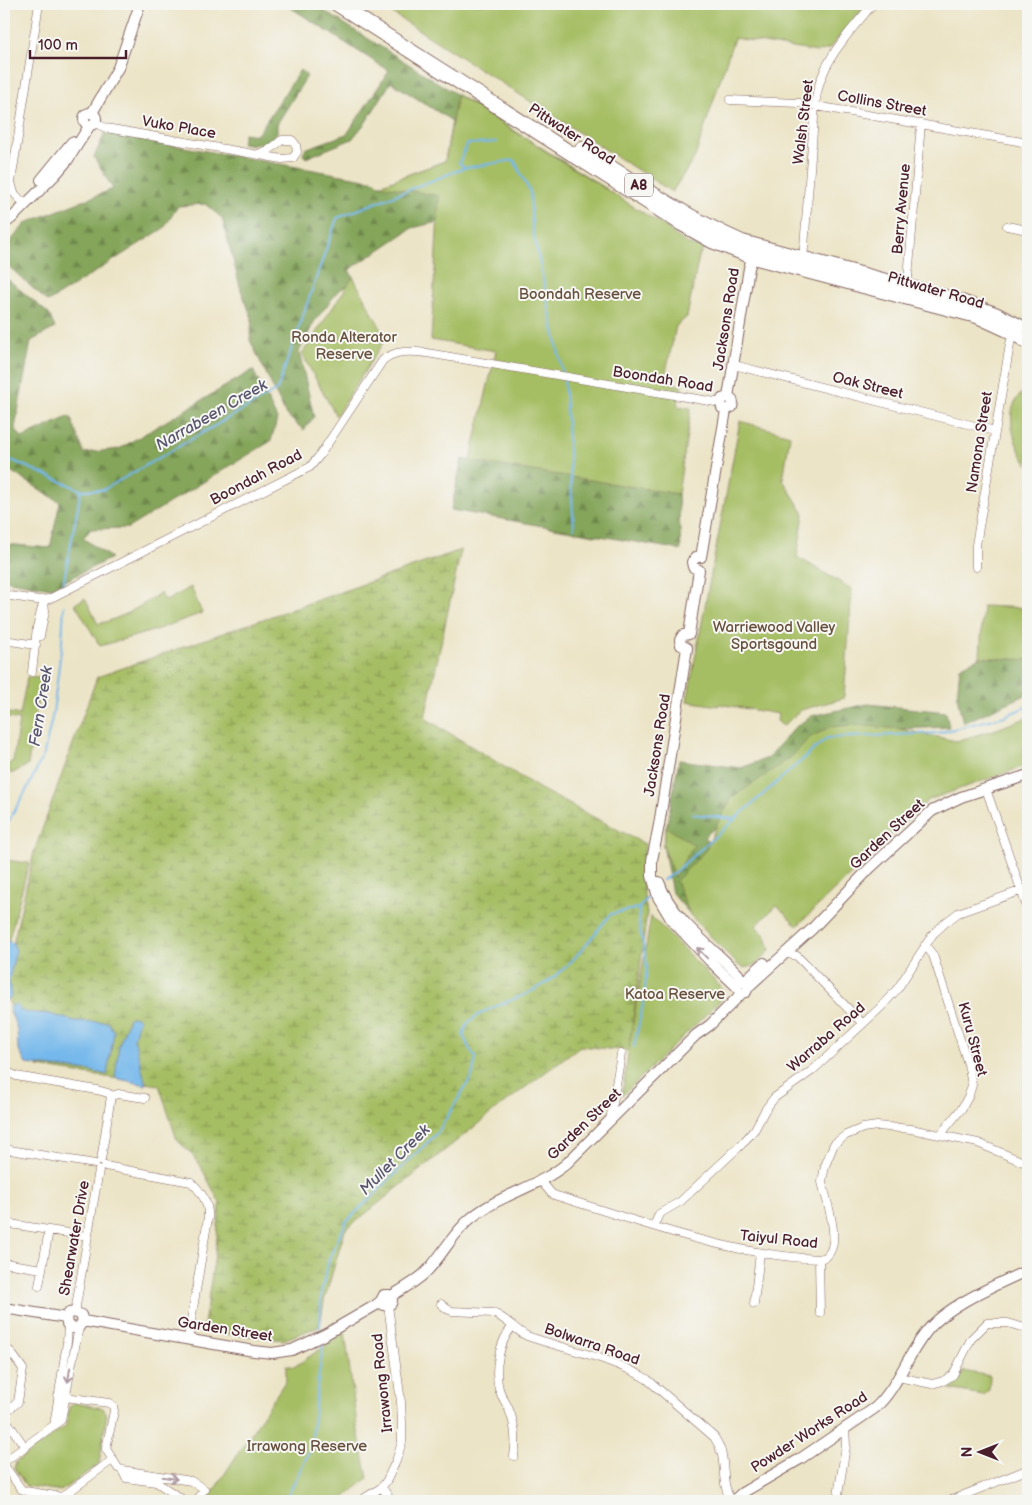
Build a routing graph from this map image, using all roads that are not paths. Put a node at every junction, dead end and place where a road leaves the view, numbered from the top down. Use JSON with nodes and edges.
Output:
{"nodes":[{"id":1,"x":39,"y":4,"type":"edge"},
{"id":2,"x":140,"y":4,"type":"edge"},
{"id":3,"x":337,"y":4,"type":"edge"},
{"id":4,"x":354,"y":4,"type":"edge"},
{"id":5,"x":873,"y":4,"type":"edge"},
{"id":6,"x":730,"y":100,"type":"dead end"},
{"id":7,"x":815,"y":105,"type":"junction"},
{"id":8,"x":91,"y":121,"type":"junction"},
{"id":9,"x":921,"y":124,"type":"junction"},
{"id":10,"x":1028,"y":142,"type":"edge"},
{"id":11,"x":258,"y":154,"type":"dead end"},
{"id":12,"x":22,"y":203,"type":"junction"},
{"id":13,"x":4,"y":217,"type":"edge"},
{"id":14,"x":4,"y":224,"type":"edge"},
{"id":15,"x":1007,"y":226,"type":"dead end"},
{"id":16,"x":1028,"y":230,"type":"edge"},
{"id":17,"x":754,"y":252,"type":"junction"},
{"id":18,"x":803,"y":260,"type":"junction"},
{"id":19,"x":907,"y":292,"type":"junction"},
{"id":20,"x":1019,"y":329,"type":"edge"},
{"id":21,"x":1028,"y":342,"type":"edge"},
{"id":22,"x":734,"y":365,"type":"junction"},
{"id":23,"x":725,"y":403,"type":"junction"},
{"id":24,"x":995,"y":432,"type":"junction"},
{"id":25,"x":976,"y":566,"type":"dead end"},
{"id":26,"x":4,"y":595,"type":"edge"},
{"id":27,"x":44,"y":600,"type":"junction"},
{"id":28,"x":4,"y":640,"type":"edge"},
{"id":29,"x":36,"y":645,"type":"junction"},
{"id":30,"x":32,"y":672,"type":"dead end"},
{"id":31,"x":1028,"y":775,"type":"edge"},
{"id":32,"x":986,"y":789,"type":"junction"},
{"id":33,"x":1025,"y":890,"type":"edge"},
{"id":34,"x":832,"y":907,"type":"junction"},
{"id":35,"x":1028,"y":910,"type":"edge"},
{"id":36,"x":796,"y":942,"type":"junction"},
{"id":37,"x":925,"y":945,"type":"junction"},
{"id":38,"x":784,"y":953,"type":"junction"},
{"id":39,"x":798,"y":956,"type":"junction"},
{"id":40,"x":742,"y":984,"type":"junction"},
{"id":41,"x":863,"y":1024,"type":"junction"},
{"id":42,"x":621,"y":1054,"type":"dead end"},
{"id":43,"x":4,"y":1070,"type":"edge"},
{"id":44,"x":110,"y":1096,"type":"junction"},
{"id":45,"x":146,"y":1098,"type":"dead end"},
{"id":46,"x":610,"y":1121,"type":"junction"},
{"id":47,"x":940,"y":1135,"type":"junction"},
{"id":48,"x":4,"y":1149,"type":"edge"},
{"id":49,"x":1028,"y":1164,"type":"edge"},
{"id":50,"x":100,"y":1165,"type":"junction"},
{"id":51,"x":542,"y":1181,"type":"junction"},
{"id":52,"x":4,"y":1223,"type":"edge"},
{"id":53,"x":654,"y":1226,"type":"junction"},
{"id":54,"x":49,"y":1230,"type":"junction"},
{"id":55,"x":87,"y":1236,"type":"junction"},
{"id":56,"x":760,"y":1253,"type":"junction"},
{"id":57,"x":819,"y":1259,"type":"junction"},
{"id":58,"x":4,"y":1263,"type":"edge"},
{"id":59,"x":42,"y":1269,"type":"junction"},
{"id":60,"x":1028,"y":1270,"type":"edge"},
{"id":61,"x":40,"y":1286,"type":"dead end"},
{"id":62,"x":387,"y":1301,"type":"junction"},
{"id":63,"x":440,"y":1304,"type":"dead end"},
{"id":64,"x":754,"y":1304,"type":"dead end"},
{"id":65,"x":4,"y":1308,"type":"edge"},
{"id":66,"x":75,"y":1312,"type":"junction"},
{"id":67,"x":820,"y":1313,"type":"dead end"},
{"id":68,"x":67,"y":1322,"type":"junction"},
{"id":69,"x":81,"y":1324,"type":"junction"},
{"id":70,"x":512,"y":1327,"type":"junction"},
{"id":71,"x":1028,"y":1328,"type":"edge"},
{"id":72,"x":188,"y":1339,"type":"junction"},
{"id":73,"x":4,"y":1351,"type":"edge"},
{"id":74,"x":898,"y":1377,"type":"junction"},
{"id":75,"x":62,"y":1396,"type":"junction"},
{"id":76,"x":4,"y":1413,"type":"edge"},
{"id":77,"x":4,"y":1417,"type":"edge"},
{"id":78,"x":844,"y":1428,"type":"junction"},
{"id":79,"x":25,"y":1447,"type":"junction"},
{"id":80,"x":514,"y":1456,"type":"dead end"},
{"id":81,"x":112,"y":1460,"type":"junction"},
{"id":82,"x":4,"y":1464,"type":"edge"},
{"id":83,"x":1028,"y":1466,"type":"edge"},
{"id":84,"x":120,"y":1469,"type":"junction"},
{"id":85,"x":382,"y":1487,"type":"junction"},
{"id":86,"x":63,"y":1499,"type":"edge"},
{"id":87,"x":185,"y":1501,"type":"edge"},
{"id":88,"x":196,"y":1501,"type":"edge"},
{"id":89,"x":360,"y":1501,"type":"edge"},
{"id":90,"x":391,"y":1501,"type":"edge"},
{"id":91,"x":732,"y":1501,"type":"edge"},
{"id":92,"x":837,"y":1501,"type":"edge"},
{"id":93,"x":949,"y":1501,"type":"edge"}],
"edges":[{"from":1,"to":12,"type":"street"},
{"from":2,"to":8,"type":"street"},
{"from":3,"to":17,"type":"highway","name":"Pittwater Road","number":"A8"},
{"from":4,"to":17,"type":"highway","name":"Pittwater Road","number":"A8"},
{"from":5,"to":7,"type":"street","name":"Walsh Street"},
{"from":6,"to":7,"type":"street","name":"Collins Street"},
{"from":7,"to":9,"type":"street","name":"Collins Street"},
{"from":7,"to":18,"type":"street","name":"Walsh Street"},
{"from":8,"to":11,"type":"street","name":"Vuko Place"},
{"from":8,"to":12,"type":"street"},
{"from":9,"to":10,"type":"street","name":"Collins Street"},
{"from":9,"to":19,"type":"street","name":"Berry Avenue"},
{"from":12,"to":13,"type":"street"},
{"from":12,"to":14,"type":"street"},
{"from":15,"to":16,"type":"street"},
{"from":17,"to":18,"type":"highway","name":"Pittwater Road","number":"A8"},
{"from":17,"to":19,"type":"highway","name":"Pittwater Road","number":"A8"},
{"from":17,"to":22,"type":"street","name":"Jacksons Road"},
{"from":18,"to":19,"type":"highway","name":"Pittwater Road","number":"A8"},
{"from":19,"to":20,"type":"highway","name":"Pittwater Road","number":"A8"},
{"from":20,"to":21,"type":"highway","name":"Pittwater Road","number":"A8"},
{"from":20,"to":24,"type":"street","name":"Namona Street"},
{"from":22,"to":23,"type":"street","name":"Jacksons Road"},
{"from":22,"to":24,"type":"street","name":"Oak Street"},
{"from":23,"to":27,"type":"street","name":"Boondah Road"},
{"from":23,"to":40,"type":"street","name":"Jacksons Road"},
{"from":24,"to":25,"type":"street","name":"Namona Street"},
{"from":26,"to":27,"type":"street"},
{"from":27,"to":29,"type":"street"},
{"from":28,"to":29,"type":"street"},
{"from":29,"to":30,"type":"street"},
{"from":31,"to":32,"type":"street","name":"Garden Street"},
{"from":32,"to":33,"type":"street"},
{"from":32,"to":34,"type":"street","name":"Garden Street"},
{"from":33,"to":35,"type":"street"},
{"from":33,"to":37,"type":"street","name":"Warraba Road"},
{"from":34,"to":36,"type":"street","name":"Garden Street"},
{"from":34,"to":40,"type":"street","name":"Garden Street"},
{"from":36,"to":38,"type":"street","name":"Garden Street"},
{"from":36,"to":39,"type":"street"},
{"from":37,"to":41,"type":"street","name":"Warraba Road"},
{"from":37,"to":47,"type":"street","name":"Kuru Street"},
{"from":38,"to":39,"type":"street"},
{"from":38,"to":40,"type":"street","name":"Garden Street"},
{"from":39,"to":41,"type":"street"},
{"from":40,"to":46,"type":"street","name":"Garden Street"},
{"from":41,"to":53,"type":"street","name":"Warraba Road"},
{"from":42,"to":46,"type":"street"},
{"from":43,"to":44,"type":"street"},
{"from":44,"to":45,"type":"street"},
{"from":44,"to":50,"type":"street","name":"Shearwater Drive"},
{"from":46,"to":51,"type":"street","name":"Garden Street"},
{"from":47,"to":49,"type":"street","name":"Taiyul Road"},
{"from":47,"to":57,"type":"street","name":"Taiyul Road"},
{"from":48,"to":50,"type":"street"},
{"from":50,"to":55,"type":"street","name":"Shearwater Drive"},
{"from":50,"to":72,"type":"street"},
{"from":51,"to":53,"type":"street","name":"Taiyul Road"},
{"from":51,"to":62,"type":"street","name":"Garden Street"},
{"from":52,"to":54,"type":"street"},
{"from":53,"to":56,"type":"street","name":"Taiyul Road"},
{"from":54,"to":55,"type":"street"},
{"from":54,"to":59,"type":"street"},
{"from":55,"to":66,"type":"street","name":"Shearwater Drive"},
{"from":56,"to":57,"type":"street","name":"Taiyul Road"},
{"from":56,"to":64,"type":"street"},
{"from":57,"to":67,"type":"street"},
{"from":58,"to":59,"type":"street"},
{"from":59,"to":61,"type":"street"},
{"from":60,"to":74,"type":"street","name":"Powder Works Road"},
{"from":62,"to":72,"type":"street","name":"Garden Street"},
{"from":62,"to":85,"type":"street","name":"Irrawong Road"},
{"from":63,"to":70,"type":"street","name":"Bolwarra Road"},
{"from":65,"to":68,"type":"street"},
{"from":66,"to":68,"type":"street"},
{"from":66,"to":69,"type":"street"},
{"from":68,"to":69,"type":"street"},
{"from":68,"to":75,"type":"street"},
{"from":69,"to":72,"type":"street","name":"Garden Street"},
{"from":69,"to":75,"type":"street","one_way":true},
{"from":70,"to":80,"type":"street"},
{"from":70,"to":91,"type":"street","name":"Bolwarra Road"},
{"from":71,"to":74,"type":"street"},
{"from":73,"to":76,"type":"street"},
{"from":74,"to":78,"type":"street","name":"Powder Works Road"},
{"from":75,"to":79,"type":"street"},
{"from":75,"to":81,"type":"street"},
{"from":77,"to":79,"type":"street"},
{"from":78,"to":91,"type":"street","name":"Powder Works Road"},
{"from":78,"to":92,"type":"street"},
{"from":79,"to":82,"type":"street"},
{"from":81,"to":84,"type":"street"},
{"from":81,"to":86,"type":"street"},
{"from":82,"to":86,"type":"street"},
{"from":83,"to":93,"type":"street"},
{"from":84,"to":87,"type":"street"},
{"from":84,"to":88,"type":"street","one_way":true},
{"from":85,"to":89,"type":"street","name":"Irrawong Road"},
{"from":85,"to":90,"type":"street"}]}
